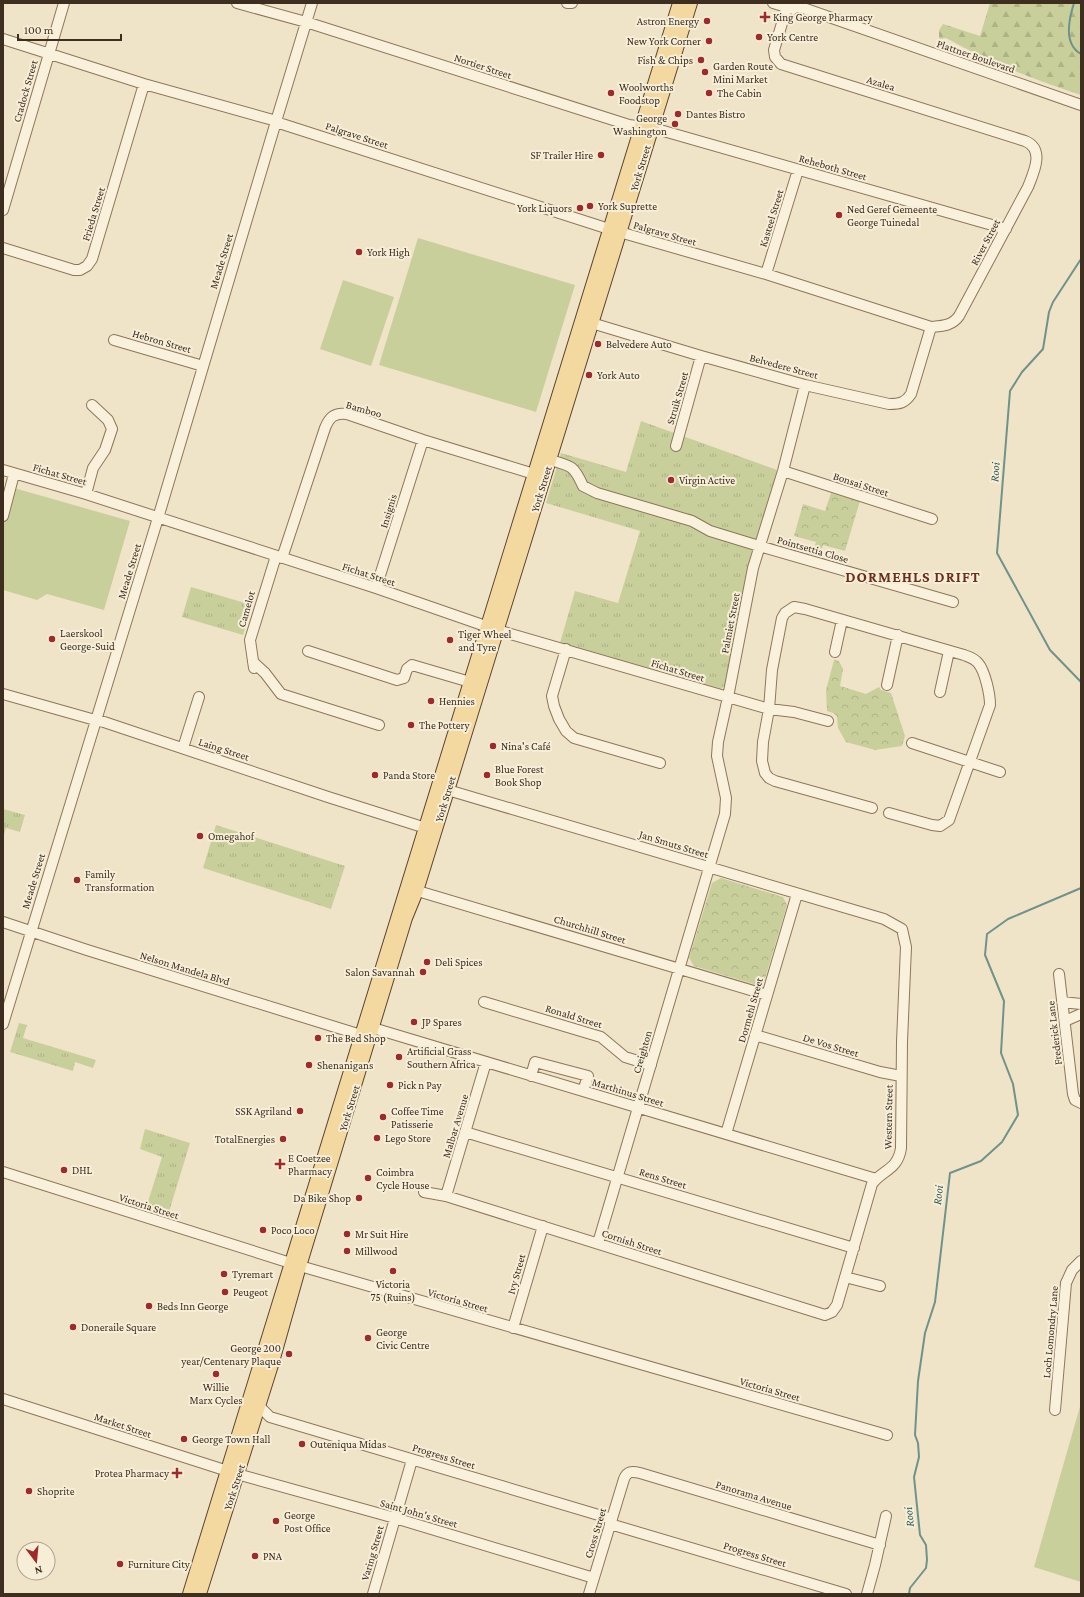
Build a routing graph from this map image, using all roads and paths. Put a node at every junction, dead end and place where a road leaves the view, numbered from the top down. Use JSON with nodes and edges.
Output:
{"nodes":[{"id":1,"x":64,"y":3,"type":"edge"},
{"id":2,"x":237,"y":3,"type":"edge"},
{"id":3,"x":312,"y":3,"type":"edge"},
{"id":4,"x":567,"y":3,"type":"edge"},
{"id":5,"x":572,"y":3,"type":"edge"},
{"id":6,"x":679,"y":3,"type":"edge"},
{"id":7,"x":691,"y":3,"type":"edge"},
{"id":8,"x":773,"y":3,"type":"edge"},
{"id":9,"x":788,"y":4,"type":"edge"},
{"id":10,"x":306,"y":22,"type":"junction"},
{"id":11,"x":3,"y":39,"type":"edge"},
{"id":12,"x":49,"y":53,"type":"junction"},
{"id":13,"x":144,"y":84,"type":"junction"},
{"id":14,"x":1081,"y":105,"type":"edge"},
{"id":15,"x":276,"y":121,"type":"junction"},
{"id":16,"x":647,"y":128,"type":"junction"},
{"id":17,"x":1035,"y":148,"type":"joint"},
{"id":18,"x":798,"y":170,"type":"junction"},
{"id":19,"x":3,"y":210,"type":"edge"},
{"id":20,"x":1006,"y":229,"type":"junction"},
{"id":21,"x":615,"y":231,"type":"junction"},
{"id":22,"x":3,"y":248,"type":"edge"},
{"id":23,"x":766,"y":274,"type":"junction"},
{"id":24,"x":587,"y":322,"type":"junction"},
{"id":25,"x":931,"y":327,"type":"junction"},
{"id":26,"x":114,"y":340,"type":"dead end"},
{"id":27,"x":701,"y":356,"type":"junction"},
{"id":28,"x":203,"y":366,"type":"junction"},
{"id":29,"x":805,"y":385,"type":"junction"},
{"id":30,"x":92,"y":406,"type":"dead end"},
{"id":31,"x":422,"y":440,"type":"junction"},
{"id":32,"x":676,"y":446,"type":"dead end"},
{"id":33,"x":550,"y":460,"type":"junction"},
{"id":34,"x":3,"y":470,"type":"edge"},
{"id":35,"x":782,"y":471,"type":"junction"},
{"id":36,"x":14,"y":474,"type":"junction"},
{"id":37,"x":534,"y":474,"type":"junction"},
{"id":38,"x":86,"y":494,"type":"junction"},
{"id":39,"x":3,"y":516,"type":"edge"},
{"id":40,"x":158,"y":518,"type":"junction"},
{"id":41,"x":932,"y":519,"type":"dead end"},
{"id":42,"x":759,"y":546,"type":"junction"},
{"id":43,"x":279,"y":557,"type":"junction"},
{"id":44,"x":376,"y":588,"type":"junction"},
{"id":45,"x":953,"y":602,"type":"dead end"},
{"id":46,"x":842,"y":620,"type":"junction"},
{"id":47,"x":492,"y":628,"type":"junction"},
{"id":48,"x":898,"y":635,"type":"junction"},
{"id":49,"x":566,"y":649,"type":"junction"},
{"id":50,"x":308,"y":650,"type":"dead end"},
{"id":51,"x":949,"y":651,"type":"junction"},
{"id":52,"x":835,"y":652,"type":"dead end"},
{"id":53,"x":470,"y":682,"type":"junction"},
{"id":54,"x":887,"y":684,"type":"dead end"},
{"id":55,"x":940,"y":692,"type":"dead end"},
{"id":56,"x":3,"y":694,"type":"edge"},
{"id":57,"x":199,"y":697,"type":"dead end"},
{"id":58,"x":728,"y":698,"type":"junction"},
{"id":59,"x":769,"y":709,"type":"junction"},
{"id":60,"x":95,"y":720,"type":"junction"},
{"id":61,"x":828,"y":720,"type":"dead end"},
{"id":62,"x":379,"y":725,"type":"dead end"},
{"id":63,"x":912,"y":743,"type":"dead end"},
{"id":64,"x":183,"y":748,"type":"junction"},
{"id":65,"x":970,"y":762,"type":"junction"},
{"id":66,"x":660,"y":763,"type":"dead end"},
{"id":67,"x":1000,"y":772,"type":"dead end"},
{"id":68,"x":443,"y":788,"type":"junction"},
{"id":69,"x":872,"y":808,"type":"dead end"},
{"id":70,"x":889,"y":813,"type":"dead end"},
{"id":71,"x":430,"y":829,"type":"junction"},
{"id":72,"x":709,"y":867,"type":"junction"},
{"id":73,"x":412,"y":889,"type":"junction"},
{"id":74,"x":797,"y":894,"type":"junction"},
{"id":75,"x":3,"y":922,"type":"edge"},
{"id":76,"x":902,"y":929,"type":"joint"},
{"id":77,"x":30,"y":931,"type":"junction"},
{"id":78,"x":679,"y":968,"type":"junction"},
{"id":79,"x":1059,"y":974,"type":"dead end"},
{"id":80,"x":767,"y":995,"type":"junction"},
{"id":81,"x":484,"y":1002,"type":"dead end"},
{"id":82,"x":1062,"y":1002,"type":"junction"},
{"id":83,"x":1081,"y":1004,"type":"edge"},
{"id":84,"x":1081,"y":1014,"type":"edge"},
{"id":85,"x":1065,"y":1021,"type":"junction"},
{"id":86,"x":3,"y":1024,"type":"edge"},
{"id":87,"x":373,"y":1028,"type":"junction"},
{"id":88,"x":361,"y":1035,"type":"junction"},
{"id":89,"x":756,"y":1035,"type":"junction"},
{"id":90,"x":486,"y":1062,"type":"junction"},
{"id":91,"x":651,"y":1065,"type":"junction"},
{"id":92,"x":531,"y":1076,"type":"junction"},
{"id":93,"x":901,"y":1076,"type":"junction"},
{"id":94,"x":1076,"y":1089,"type":"edge"},
{"id":95,"x":583,"y":1091,"type":"junction"},
{"id":96,"x":1081,"y":1103,"type":"edge"},
{"id":97,"x":638,"y":1108,"type":"junction"},
{"id":98,"x":465,"y":1132,"type":"junction"},
{"id":99,"x":726,"y":1134,"type":"junction"},
{"id":100,"x":3,"y":1172,"type":"edge"},
{"id":101,"x":618,"y":1177,"type":"junction"},
{"id":102,"x":876,"y":1179,"type":"junction"},
{"id":103,"x":424,"y":1192,"type":"dead end"},
{"id":104,"x":446,"y":1196,"type":"junction"},
{"id":105,"x":543,"y":1226,"type":"junction"},
{"id":106,"x":598,"y":1244,"type":"junction"},
{"id":107,"x":854,"y":1248,"type":"junction"},
{"id":108,"x":1081,"y":1261,"type":"edge"},
{"id":109,"x":295,"y":1265,"type":"junction"},
{"id":110,"x":845,"y":1278,"type":"junction"},
{"id":111,"x":880,"y":1286,"type":"dead end"},
{"id":112,"x":832,"y":1312,"type":"joint"},
{"id":113,"x":513,"y":1328,"type":"junction"},
{"id":114,"x":3,"y":1399,"type":"edge"},
{"id":115,"x":258,"y":1406,"type":"junction"},
{"id":116,"x":1055,"y":1410,"type":"dead end"},
{"id":117,"x":270,"y":1417,"type":"junction"},
{"id":118,"x":254,"y":1422,"type":"junction"},
{"id":119,"x":887,"y":1435,"type":"dead end"},
{"id":120,"x":412,"y":1460,"type":"junction"},
{"id":121,"x":232,"y":1473,"type":"junction"},
{"id":122,"x":624,"y":1479,"type":"joint"},
{"id":123,"x":886,"y":1516,"type":"dead end"},
{"id":124,"x":394,"y":1518,"type":"junction"},
{"id":125,"x":611,"y":1522,"type":"junction"},
{"id":126,"x":880,"y":1545,"type":"junction"},
{"id":127,"x":594,"y":1578,"type":"junction"},
{"id":128,"x":189,"y":1594,"type":"edge"},
{"id":129,"x":200,"y":1594,"type":"edge"},
{"id":130,"x":373,"y":1594,"type":"edge"},
{"id":131,"x":589,"y":1594,"type":"edge"},
{"id":132,"x":846,"y":1594,"type":"edge"},
{"id":133,"x":867,"y":1594,"type":"edge"}],
"edges":[{"from":1,"to":12,"type":"street","name":"Cradock Street"},
{"from":2,"to":10,"type":"street","name":"Nortier Street"},
{"from":3,"to":10,"type":"street","name":"Meade Street"},
{"from":4,"to":5,"type":"street"},
{"from":6,"to":16,"type":"main road","name":"York Street"},
{"from":7,"to":16,"type":"main road","name":"York Street"},
{"from":8,"to":9,"type":"street","name":"Plattner Boulevard"},
{"from":9,"to":14,"type":"street","name":"Plattner Boulevard"},
{"from":9,"to":17,"type":"street","name":"Azalea"},
{"from":10,"to":15,"type":"street","name":"Meade Street"},
{"from":10,"to":16,"type":"street","name":"Nortier Street"},
{"from":11,"to":12,"type":"street","name":"Palgrave Street"},
{"from":12,"to":13,"type":"street","name":"Palgrave Street"},
{"from":12,"to":19,"type":"street","name":"Cradock Street"},
{"from":13,"to":15,"type":"street","name":"Palgrave Street"},
{"from":13,"to":22,"type":"street","name":"Frieda Street"},
{"from":15,"to":21,"type":"street","name":"Palgrave Street"},
{"from":15,"to":28,"type":"street","name":"Meade Street"},
{"from":16,"to":18,"type":"street","name":"Reheboth Street"},
{"from":16,"to":21,"type":"main road","name":"York Street"},
{"from":17,"to":20,"type":"street","name":"River Street"},
{"from":18,"to":20,"type":"street","name":"Reheboth Street"},
{"from":18,"to":23,"type":"street","name":"Kasteel Street"},
{"from":20,"to":25,"type":"street","name":"River Street"},
{"from":21,"to":23,"type":"street","name":"Palgrave Street"},
{"from":21,"to":24,"type":"main road","name":"York Street"},
{"from":23,"to":25,"type":"street","name":"Palgrave Street"},
{"from":24,"to":27,"type":"street","name":"Belvedere Street"},
{"from":24,"to":33,"type":"main road","name":"York Street"},
{"from":24,"to":37,"type":"main road","name":"York Street"},
{"from":25,"to":29,"type":"street","name":"Belvedere Street"},
{"from":26,"to":28,"type":"street","name":"Hebron Street"},
{"from":27,"to":29,"type":"street","name":"Belvedere Street"},
{"from":27,"to":32,"type":"street","name":"Struik Street"},
{"from":28,"to":40,"type":"street","name":"Meade Street"},
{"from":29,"to":35,"type":"street","name":"Palmiet Street"},
{"from":30,"to":38,"type":"street"},
{"from":31,"to":37,"type":"street","name":"Bamboo"},
{"from":31,"to":43,"type":"street","name":"Bamboo"},
{"from":31,"to":44,"type":"street","name":"Insignis"},
{"from":33,"to":42,"type":"street","name":"Pointsettia Close"},
{"from":33,"to":47,"type":"main road","name":"York Street"},
{"from":34,"to":36,"type":"street","name":"Fichat Street"},
{"from":35,"to":41,"type":"street","name":"Bonsai Street"},
{"from":35,"to":42,"type":"street","name":"Palmiet Street"},
{"from":36,"to":38,"type":"street","name":"Fichat Street"},
{"from":36,"to":39,"type":"street"},
{"from":37,"to":47,"type":"main road","name":"York Street"},
{"from":38,"to":40,"type":"street","name":"Fichat Street"},
{"from":40,"to":43,"type":"street","name":"Fichat Street"},
{"from":40,"to":60,"type":"street","name":"Meade Street"},
{"from":42,"to":45,"type":"street","name":"Pointsettia Close"},
{"from":42,"to":58,"type":"street","name":"Palmiet Street"},
{"from":43,"to":44,"type":"street","name":"Fichat Street"},
{"from":43,"to":62,"type":"street","name":"Camelot"},
{"from":44,"to":47,"type":"street","name":"Fichat Street"},
{"from":46,"to":48,"type":"street"},
{"from":46,"to":52,"type":"street"},
{"from":46,"to":59,"type":"street"},
{"from":47,"to":49,"type":"street","name":"Fichat Street"},
{"from":47,"to":53,"type":"main road","name":"York Street"},
{"from":47,"to":68,"type":"main road","name":"York Street"},
{"from":48,"to":51,"type":"street"},
{"from":48,"to":54,"type":"street"},
{"from":49,"to":58,"type":"street","name":"Fichat Street"},
{"from":49,"to":66,"type":"street"},
{"from":50,"to":53,"type":"street"},
{"from":51,"to":55,"type":"street"},
{"from":51,"to":65,"type":"street"},
{"from":53,"to":68,"type":"main road","name":"York Street"},
{"from":56,"to":60,"type":"street","name":"Laing Street"},
{"from":57,"to":64,"type":"street"},
{"from":58,"to":59,"type":"street","name":"Fichat Street"},
{"from":58,"to":72,"type":"street","name":"Palmiet Street"},
{"from":59,"to":61,"type":"street","name":"Fichat Street"},
{"from":59,"to":69,"type":"street"},
{"from":60,"to":64,"type":"street","name":"Laing Street"},
{"from":60,"to":77,"type":"street","name":"Meade Street"},
{"from":63,"to":65,"type":"street"},
{"from":64,"to":71,"type":"street","name":"Laing Street"},
{"from":65,"to":67,"type":"street"},
{"from":65,"to":70,"type":"street"},
{"from":68,"to":71,"type":"main road","name":"York Street"},
{"from":68,"to":72,"type":"street","name":"Jan Smuts Street"},
{"from":71,"to":73,"type":"main road","name":"York Street"},
{"from":72,"to":74,"type":"street","name":"Jan Smuts Street"},
{"from":72,"to":78,"type":"street","name":"Creighton"},
{"from":73,"to":78,"type":"street","name":"Churchhill Street"},
{"from":73,"to":87,"type":"main road","name":"York Street"},
{"from":73,"to":88,"type":"main road","name":"York Street"},
{"from":74,"to":76,"type":"street","name":"Jan Smuts Street"},
{"from":74,"to":80,"type":"street","name":"Dormehl Street"},
{"from":75,"to":77,"type":"street","name":"Nelson Mandela Blvd"},
{"from":76,"to":93,"type":"street","name":"Western Street"},
{"from":77,"to":86,"type":"street","name":"Meade Street"},
{"from":77,"to":88,"type":"street","name":"Nelson Mandela Blvd"},
{"from":78,"to":80,"type":"street","name":"Churchhill Street"},
{"from":78,"to":91,"type":"street","name":"Creighton"},
{"from":79,"to":82,"type":"street","name":"Frederick Lane"},
{"from":80,"to":89,"type":"street","name":"Dormehl Street"},
{"from":81,"to":91,"type":"street","name":"Ronald Street"},
{"from":82,"to":83,"type":"street"},
{"from":82,"to":85,"type":"street","name":"Frederick Lane"},
{"from":84,"to":85,"type":"street"},
{"from":85,"to":94,"type":"street","name":"Frederick Lane"},
{"from":87,"to":88,"type":"street"},
{"from":87,"to":90,"type":"street","name":"Marthinus Street"},
{"from":87,"to":109,"type":"main road","name":"York Street"},
{"from":88,"to":109,"type":"main road","name":"York Street"},
{"from":89,"to":93,"type":"street","name":"De Vos Street"},
{"from":89,"to":99,"type":"street","name":"Dormehl Street"},
{"from":90,"to":92,"type":"street","name":"Marthinus Street"},
{"from":90,"to":98,"type":"street","name":"Malbar Avenue"},
{"from":91,"to":97,"type":"street","name":"Creighton"},
{"from":92,"to":95,"type":"street","name":"Marthinus Street"},
{"from":92,"to":95,"type":"street"},
{"from":93,"to":102,"type":"street","name":"Western Street"},
{"from":94,"to":96,"type":"street"},
{"from":95,"to":97,"type":"street","name":"Marthinus Street"},
{"from":97,"to":99,"type":"street","name":"Marthinus Street"},
{"from":97,"to":101,"type":"street","name":"Creighton"},
{"from":98,"to":101,"type":"street","name":"Rens Street"},
{"from":98,"to":104,"type":"street","name":"Malbar Avenue"},
{"from":99,"to":102,"type":"street","name":"Marthinus Street"},
{"from":100,"to":109,"type":"street","name":"Victoria Street"},
{"from":101,"to":106,"type":"street","name":"Creighton"},
{"from":101,"to":107,"type":"street","name":"Rens Street"},
{"from":102,"to":107,"type":"street","name":"Western Street"},
{"from":103,"to":104,"type":"street","name":"Cornish Street"},
{"from":104,"to":105,"type":"street","name":"Cornish Street"},
{"from":105,"to":106,"type":"street","name":"Cornish Street"},
{"from":105,"to":113,"type":"street","name":"Ivy Street"},
{"from":106,"to":112,"type":"street","name":"Cornish Street"},
{"from":107,"to":110,"type":"street","name":"Western Street"},
{"from":108,"to":116,"type":"street","name":"Loch Lomondry Lane"},
{"from":109,"to":113,"type":"street","name":"Victoria Street"},
{"from":109,"to":115,"type":"main road","name":"York Street"},
{"from":109,"to":121,"type":"main road","name":"York Street"},
{"from":110,"to":111,"type":"street"},
{"from":110,"to":112,"type":"street","name":"Western Street"},
{"from":113,"to":119,"type":"street","name":"Victoria Street"},
{"from":114,"to":121,"type":"street","name":"Market Street"},
{"from":115,"to":117,"type":"street","name":"Progress Street"},
{"from":115,"to":118,"type":"main road","name":"York Street"},
{"from":117,"to":118,"type":"street"},
{"from":117,"to":120,"type":"street","name":"Progress Street"},
{"from":118,"to":121,"type":"main road","name":"York Street"},
{"from":120,"to":124,"type":"street","name":"Varing Street"},
{"from":120,"to":125,"type":"street","name":"Progress Street"},
{"from":121,"to":124,"type":"street","name":"Saint John's Street"},
{"from":121,"to":128,"type":"main road","name":"York Street"},
{"from":121,"to":129,"type":"main road","name":"York Street"},
{"from":122,"to":125,"type":"street","name":"Cross Street"},
{"from":122,"to":126,"type":"street","name":"Panorama Avenue"},
{"from":123,"to":126,"type":"street"},
{"from":124,"to":127,"type":"street","name":"Saint John's Street"},
{"from":124,"to":130,"type":"street","name":"Varing Street"},
{"from":125,"to":127,"type":"street","name":"Cross Street"},
{"from":125,"to":132,"type":"street","name":"Progress Street"},
{"from":126,"to":133,"type":"street"},
{"from":127,"to":131,"type":"street","name":"Cross Street"}]}
